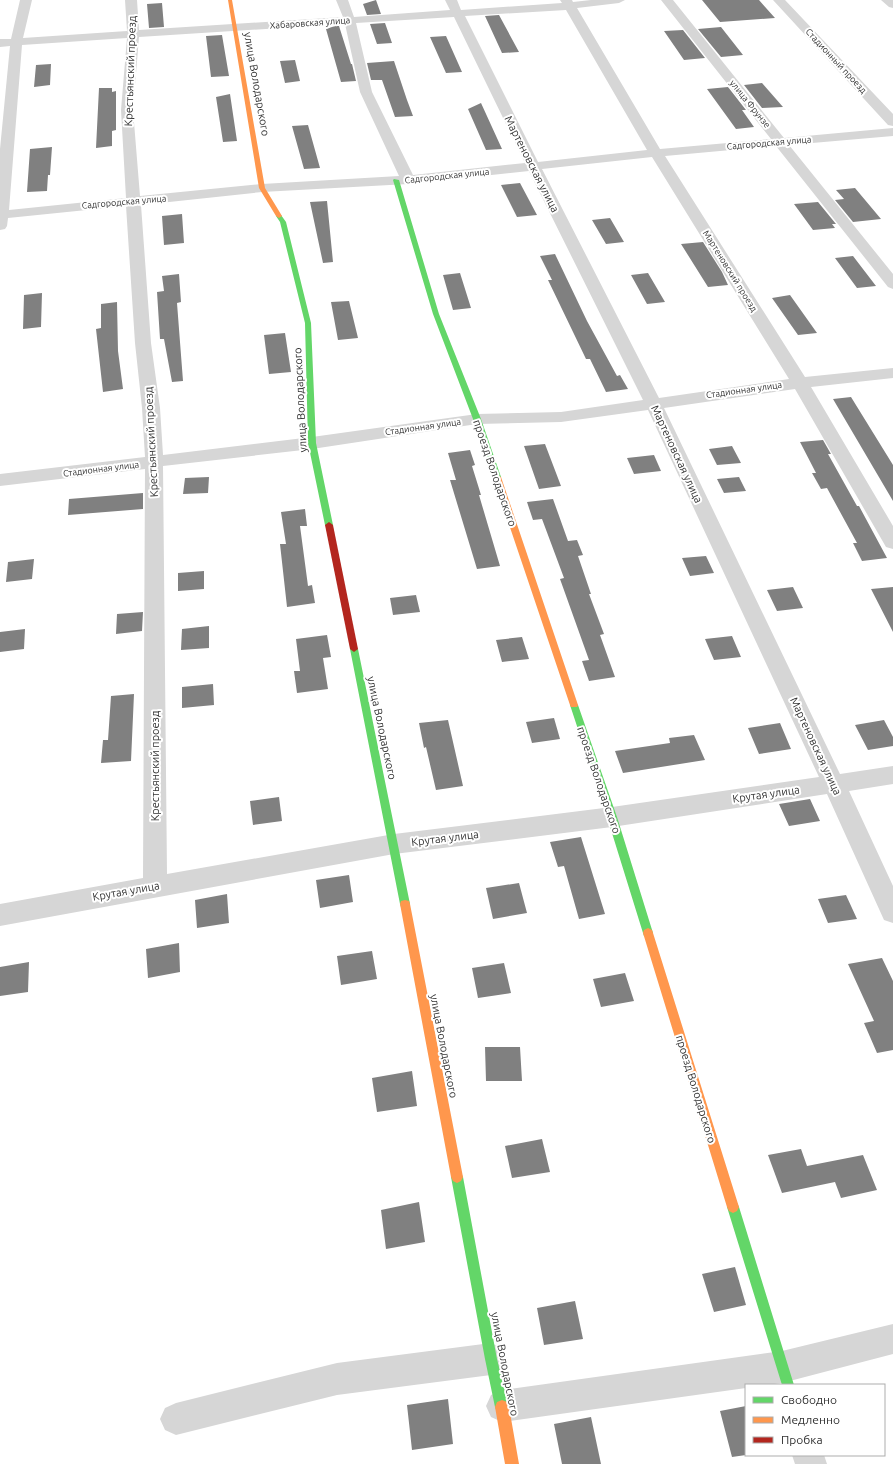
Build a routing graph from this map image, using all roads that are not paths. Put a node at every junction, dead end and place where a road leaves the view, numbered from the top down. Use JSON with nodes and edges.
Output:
{"nodes":[{"id":1,"x":26,"y":0,"type":"edge"},
{"id":2,"x":131,"y":0,"type":"edge"},
{"id":3,"x":230,"y":0,"type":"edge"},
{"id":4,"x":342,"y":0,"type":"edge"},
{"id":5,"x":619,"y":0,"type":"edge"},
{"id":6,"x":667,"y":0,"type":"edge"},
{"id":7,"x":779,"y":0,"type":"edge"},
{"id":8,"x":887,"y":0,"type":"edge"},
{"id":9,"x":567,"y":3,"type":"edge"},
{"id":10,"x":893,"y":5,"type":"edge"},
{"id":11,"x":454,"y":7,"type":"edge"},
{"id":12,"x":350,"y":20,"type":"junction"},
{"id":13,"x":235,"y":29,"type":"junction"},
{"id":14,"x":133,"y":34,"type":"junction"},
{"id":15,"x":16,"y":41,"type":"junction"},
{"id":16,"x":0,"y":43,"type":"edge"},
{"id":17,"x":893,"y":122,"type":"edge"},
{"id":18,"x":893,"y":132,"type":"edge"},
{"id":19,"x":781,"y":142,"type":"junction"},
{"id":20,"x":656,"y":152,"type":"junction"},
{"id":21,"x":534,"y":167,"type":"junction"},
{"id":22,"x":402,"y":180,"type":"junction"},
{"id":23,"x":262,"y":188,"type":"junction"},
{"id":24,"x":134,"y":201,"type":"junction"},
{"id":25,"x":0,"y":218,"type":"edge"},
{"id":26,"x":893,"y":284,"type":"edge"},
{"id":27,"x":893,"y":373,"type":"edge"},
{"id":28,"x":800,"y":383,"type":"junction"},
{"id":29,"x":653,"y":403,"type":"junction"},
{"id":30,"x":477,"y":419,"type":"junction"},
{"id":31,"x":312,"y":443,"type":"junction"},
{"id":32,"x":154,"y":463,"type":"junction"},
{"id":33,"x":0,"y":480,"type":"edge"},
{"id":34,"x":893,"y":542,"type":"edge"},
{"id":35,"x":893,"y":775,"type":"edge"},
{"id":36,"x":834,"y":784,"type":"junction"},
{"id":37,"x":612,"y":816,"type":"junction"},
{"id":38,"x":394,"y":844,"type":"junction"},
{"id":39,"x":155,"y":886,"type":"junction"},
{"id":40,"x":893,"y":912,"type":"edge"},
{"id":41,"x":0,"y":915,"type":"edge"},
{"id":42,"x":893,"y":1339,"type":"edge"},
{"id":43,"x":492,"y":1359,"type":"junction"},
{"id":44,"x":785,"y":1376,"type":"edge"},
{"id":45,"x":502,"y":1406,"type":"junction"},
{"id":46,"x":176,"y":1419,"type":"dead end"},
{"id":47,"x":512,"y":1464,"type":"edge"}],
"edges":[{"from":1,"to":15,"type":"street"},
{"from":2,"to":14,"type":"street","name":"Крестьянский проезд"},
{"from":3,"to":13,"type":"street","name":"улица Володарского"},
{"from":4,"to":12,"type":"street","name":"проезд Володарского"},
{"from":5,"to":9,"type":"street","name":"Хабаровская улица"},
{"from":6,"to":19,"type":"street","name":"улица Фрунзе"},
{"from":7,"to":17,"type":"street","name":"Стадионный проезд"},
{"from":8,"to":10,"type":"street"},
{"from":9,"to":11,"type":"street","name":"Хабаровская улица"},
{"from":9,"to":20,"type":"street","name":"Мартеновский проезд"},
{"from":11,"to":12,"type":"street","name":"Хабаровская улица"},
{"from":11,"to":21,"type":"street","name":"Мартеновская улица"},
{"from":12,"to":13,"type":"street","name":"Хабаровская улица"},
{"from":12,"to":22,"type":"street","name":"проезд Володарского"},
{"from":13,"to":14,"type":"street","name":"Хабаровская улица"},
{"from":13,"to":23,"type":"street","name":"улица Володарского"},
{"from":14,"to":15,"type":"street","name":"Хабаровская улица"},
{"from":14,"to":24,"type":"street","name":"Крестьянский проезд"},
{"from":15,"to":16,"type":"street","name":"Хабаровская улица"},
{"from":15,"to":25,"type":"street"},
{"from":18,"to":19,"type":"street","name":"Садгородская улица"},
{"from":19,"to":20,"type":"street","name":"Садгородская улица"},
{"from":19,"to":26,"type":"street","name":"улица Фрунзе"},
{"from":20,"to":21,"type":"street","name":"Садгородская улица"},
{"from":20,"to":28,"type":"street","name":"Мартеновский проезд"},
{"from":21,"to":22,"type":"street","name":"Садгородская улица"},
{"from":21,"to":29,"type":"street","name":"Мартеновская улица"},
{"from":22,"to":23,"type":"street","name":"Садгородская улица"},
{"from":22,"to":30,"type":"street","name":"проезд Володарского"},
{"from":23,"to":24,"type":"street","name":"Садгородская улица"},
{"from":23,"to":31,"type":"street","name":"улица Володарского"},
{"from":24,"to":25,"type":"street","name":"Садгородская улица"},
{"from":24,"to":32,"type":"street","name":"Крестьянский проезд"},
{"from":27,"to":28,"type":"street","name":"Стадионная улица"},
{"from":28,"to":29,"type":"street","name":"Стадионная улица"},
{"from":28,"to":34,"type":"street","name":"Мартеновский проезд"},
{"from":29,"to":30,"type":"street","name":"Стадионная улица"},
{"from":29,"to":36,"type":"street","name":"Мартеновская улица"},
{"from":30,"to":31,"type":"street","name":"Стадионная улица"},
{"from":30,"to":37,"type":"street","name":"проезд Володарского"},
{"from":31,"to":32,"type":"street","name":"Стадионная улица"},
{"from":31,"to":38,"type":"street","name":"улица Володарского"},
{"from":32,"to":33,"type":"street","name":"Стадионная улица"},
{"from":32,"to":39,"type":"street","name":"Крестьянский проезд"},
{"from":35,"to":36,"type":"street","name":"Крутая улица"},
{"from":36,"to":37,"type":"street","name":"Крутая улица"},
{"from":36,"to":40,"type":"street","name":"Мартеновская улица"},
{"from":37,"to":38,"type":"street","name":"Крутая улица"},
{"from":37,"to":44,"type":"street","name":"проезд Володарского"},
{"from":38,"to":39,"type":"street","name":"Крутая улица"},
{"from":38,"to":43,"type":"street","name":"улица Володарского"},
{"from":39,"to":41,"type":"street","name":"Крутая улица"},
{"from":42,"to":44,"type":"street"},
{"from":43,"to":45,"type":"street","name":"улица Володарского"},
{"from":43,"to":46,"type":"street"},
{"from":44,"to":45,"type":"street"},
{"from":45,"to":47,"type":"street","name":"улица Володарского"}]}
